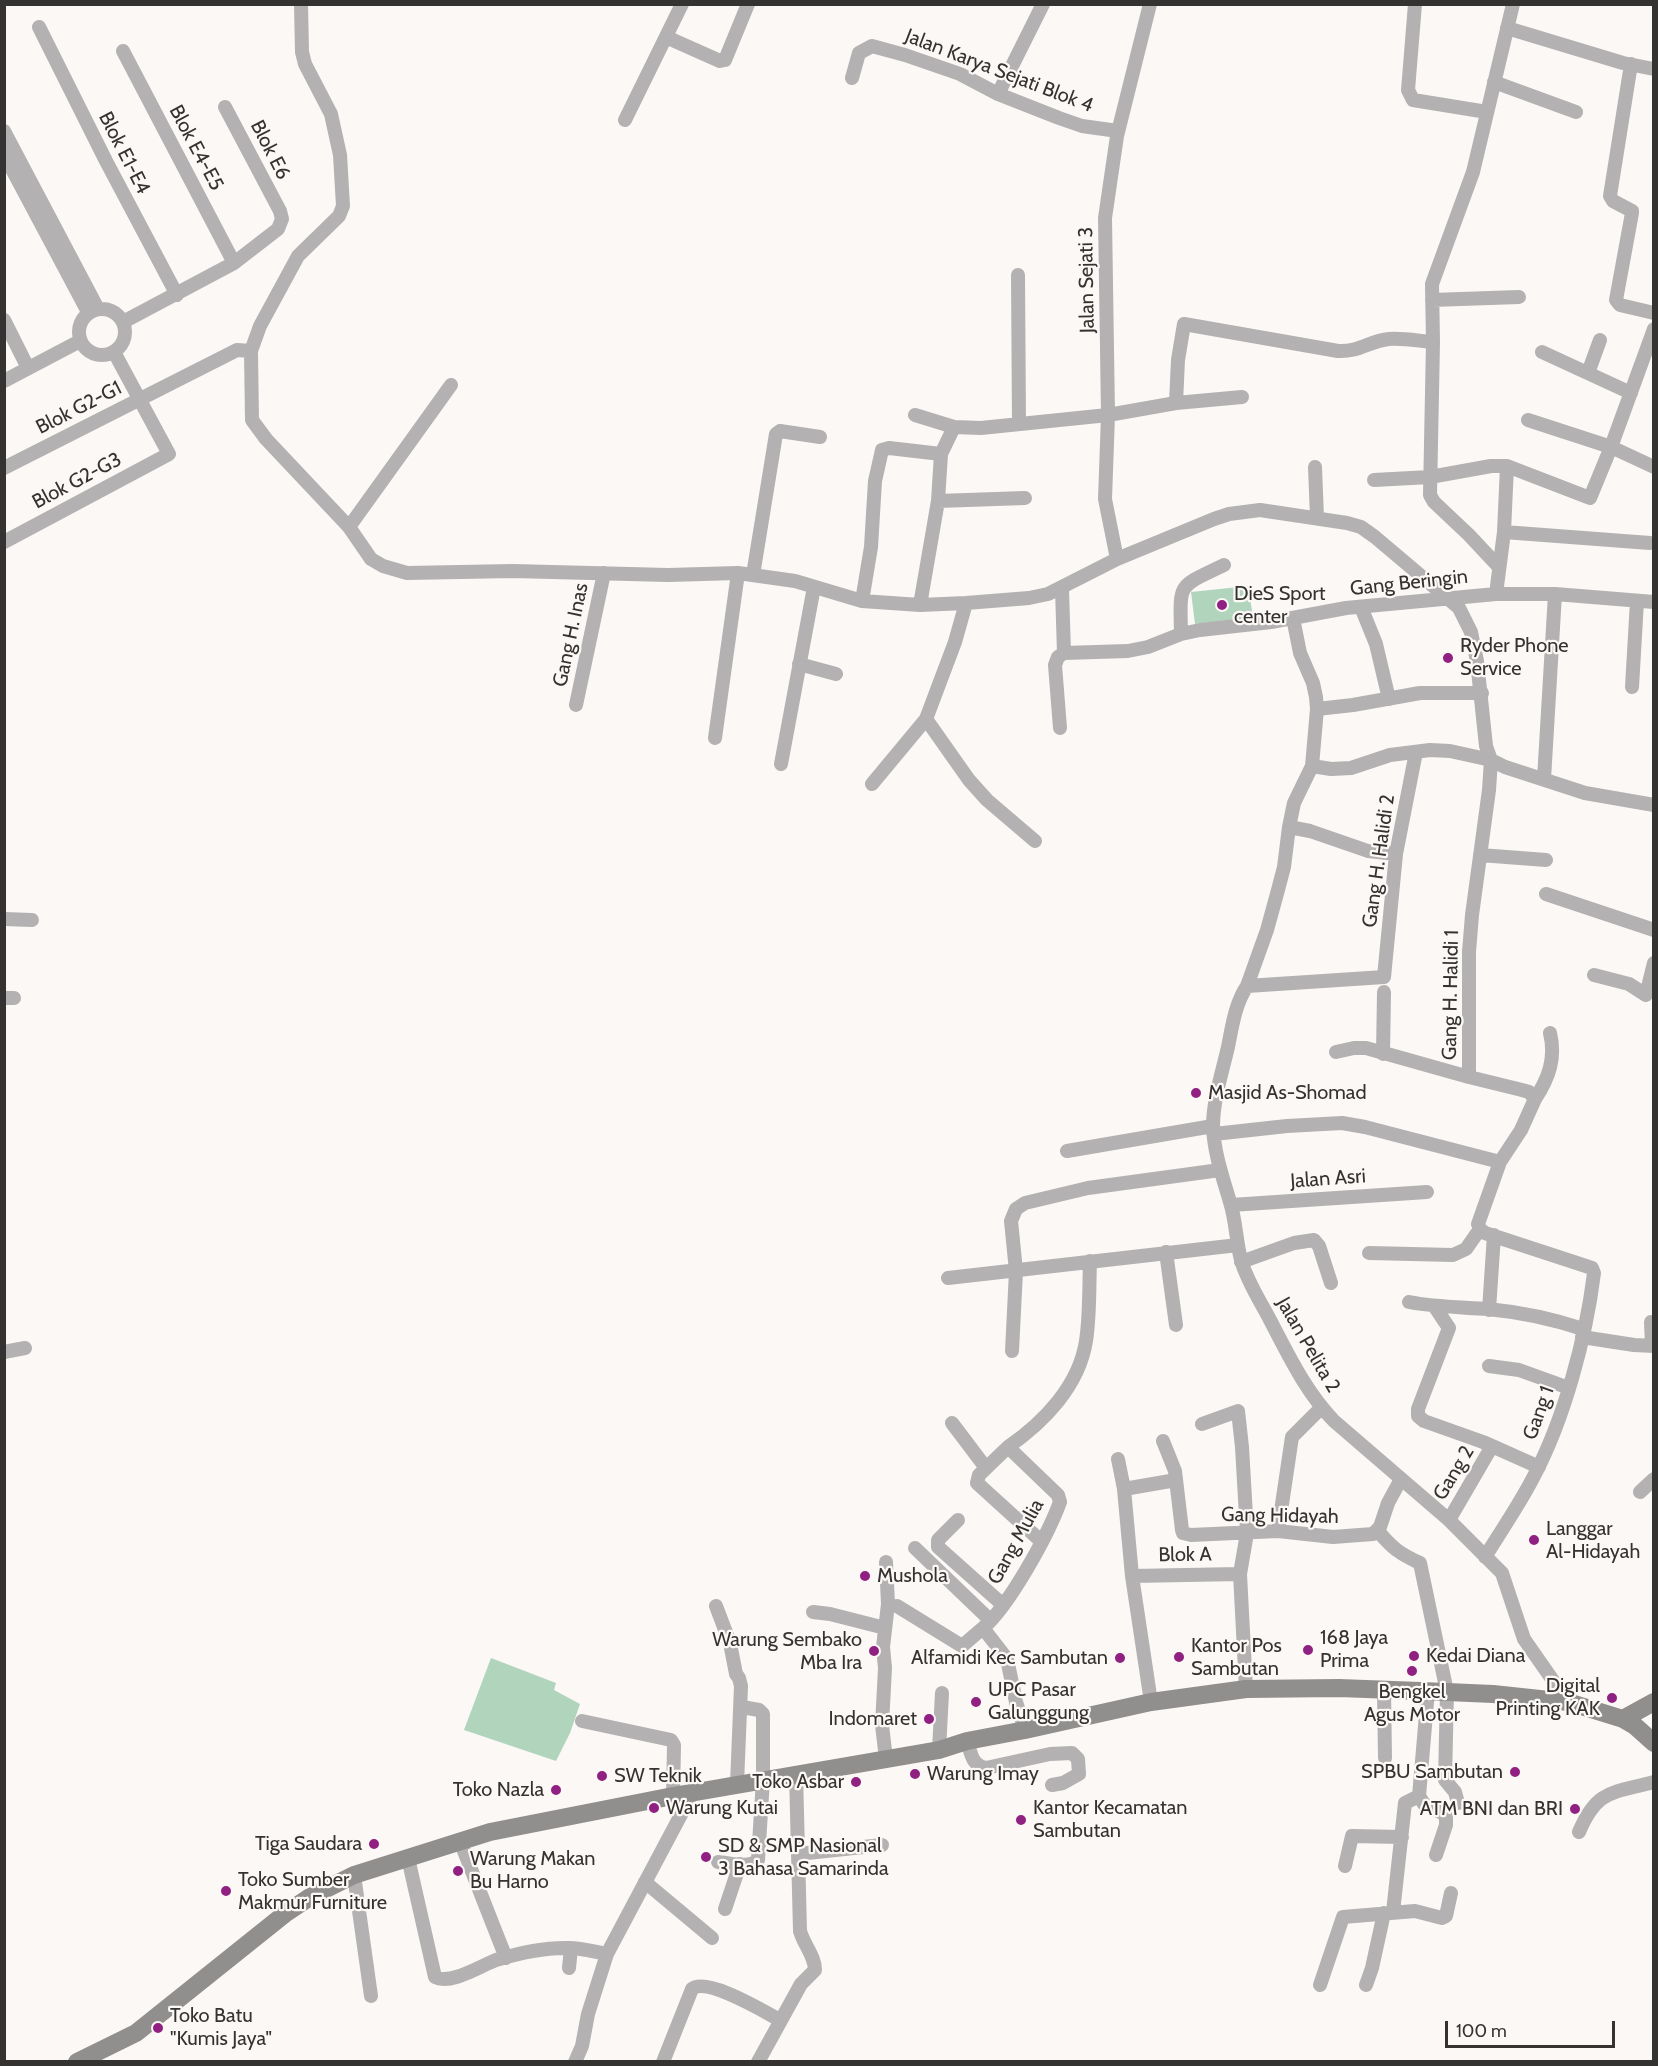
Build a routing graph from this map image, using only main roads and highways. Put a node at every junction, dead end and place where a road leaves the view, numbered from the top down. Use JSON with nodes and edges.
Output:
{"nodes":[{"id":1,"x":1653,"y":1702,"type":"edge"},
{"id":2,"x":1623,"y":1719,"type":"junction"},
{"id":3,"x":1653,"y":1743,"type":"edge"},
{"id":4,"x":79,"y":2061,"type":"edge"}],
"edges":[{"from":1,"to":2,"type":"main road"},
{"from":2,"to":3,"type":"main road"},
{"from":2,"to":4,"type":"main road"}]}
